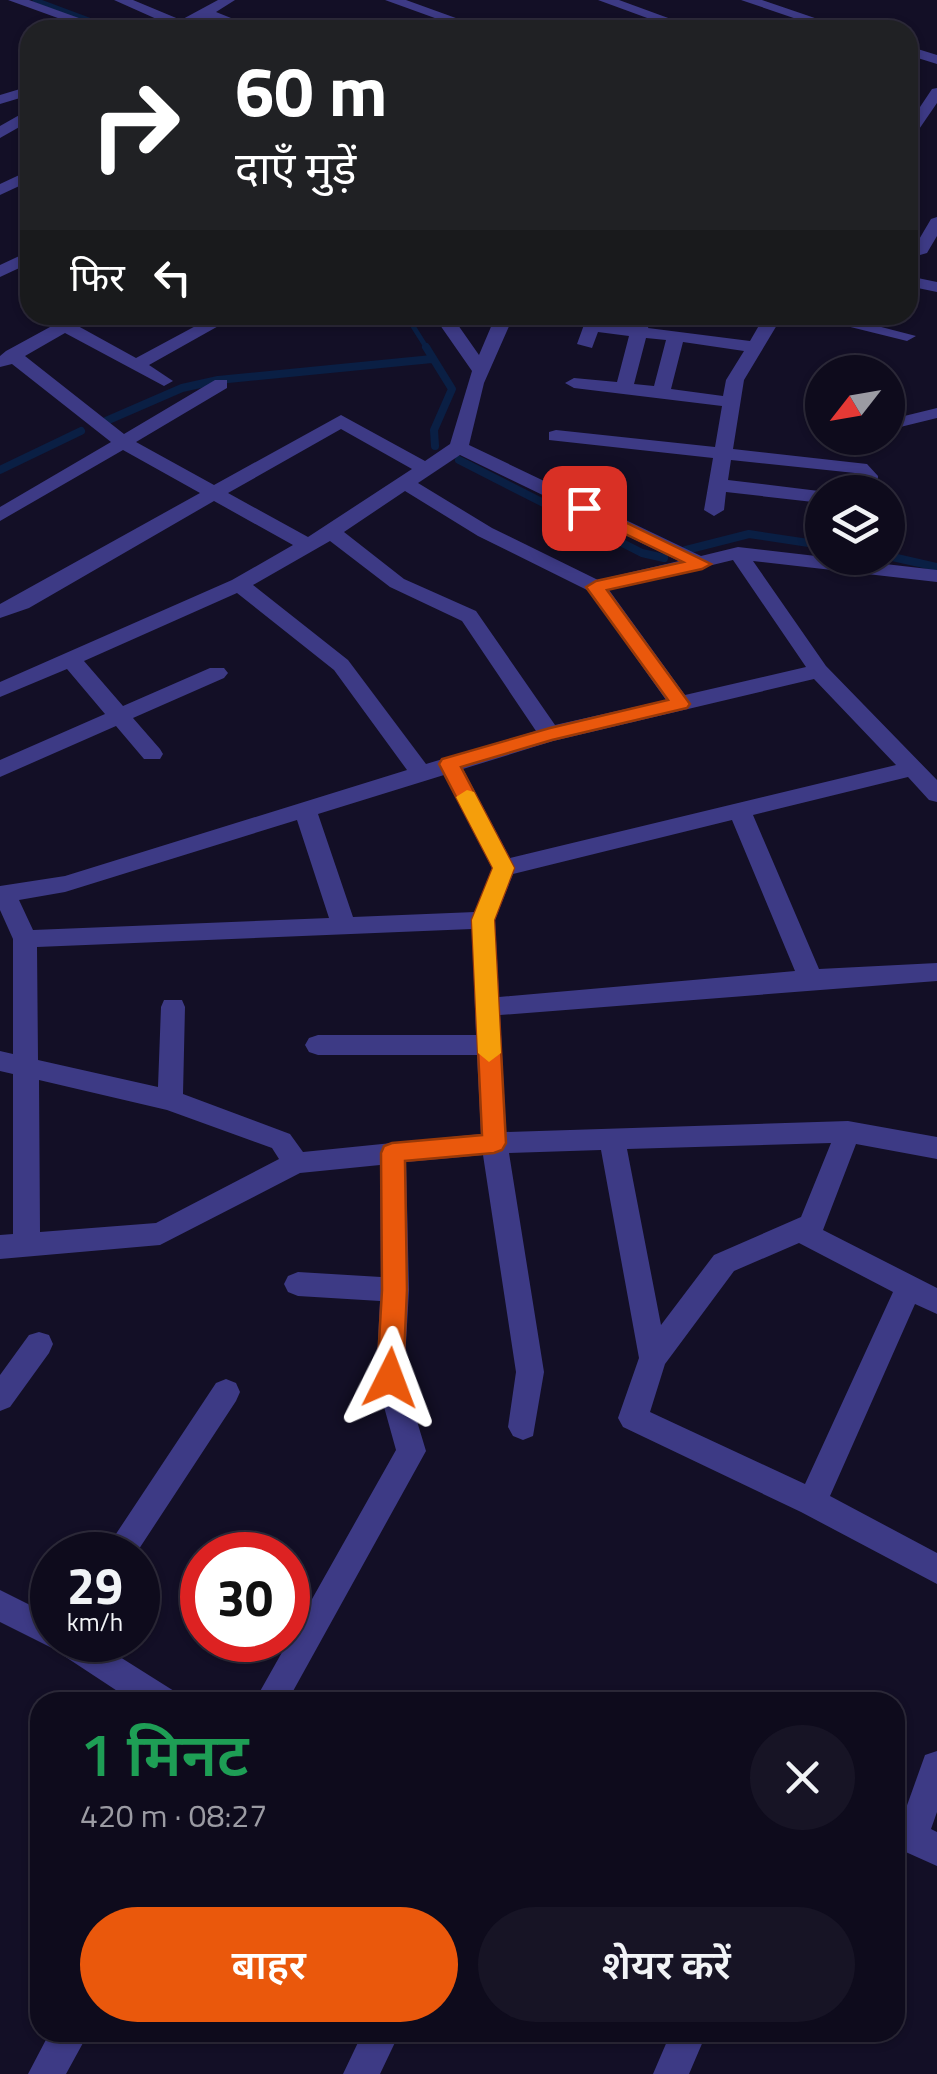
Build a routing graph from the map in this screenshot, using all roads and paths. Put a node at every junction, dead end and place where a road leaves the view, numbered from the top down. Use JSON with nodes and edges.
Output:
{"nodes":[{"id":1,"x":15,"y":0,"type":"edge"},
{"id":2,"x":120,"y":0,"type":"edge"},
{"id":3,"x":228,"y":0,"type":"edge"},
{"id":4,"x":392,"y":0,"type":"edge"},
{"id":5,"x":605,"y":0,"type":"edge"},
{"id":6,"x":748,"y":0,"type":"edge"},
{"id":7,"x":206,"y":13,"type":"junction"},
{"id":8,"x":75,"y":20,"type":"edge"},
{"id":9,"x":161,"y":20,"type":"edge"},
{"id":10,"x":192,"y":20,"type":"edge"},
{"id":11,"x":226,"y":20,"type":"edge"},
{"id":12,"x":452,"y":20,"type":"edge"},
{"id":13,"x":664,"y":20,"type":"edge"},
{"id":14,"x":813,"y":20,"type":"edge"},
{"id":15,"x":937,"y":92,"type":"edge"},
{"id":16,"x":918,"y":120,"type":"edge"},
{"id":17,"x":937,"y":222,"type":"edge"},
{"id":18,"x":921,"y":254,"type":"edge"},
{"id":19,"x":211,"y":325,"type":"edge"},
{"id":20,"x":449,"y":325,"type":"edge"},
{"id":21,"x":500,"y":325,"type":"edge"},
{"id":22,"x":621,"y":325,"type":"edge"},
{"id":23,"x":640,"y":325,"type":"edge"},
{"id":24,"x":646,"y":325,"type":"edge"},
{"id":25,"x":768,"y":325,"type":"edge"},
{"id":26,"x":857,"y":325,"type":"edge"},
{"id":27,"x":65,"y":326,"type":"joint"},
{"id":28,"x":590,"y":328,"type":"edge"},
{"id":29,"x":676,"y":336,"type":"junction"},
{"id":30,"x":907,"y":336,"type":"dead end"},
{"id":31,"x":755,"y":347,"type":"junction"},
{"id":32,"x":6,"y":359,"type":"edge"},
{"id":33,"x":136,"y":366,"type":"junction"},
{"id":34,"x":480,"y":370,"type":"junction"},
{"id":35,"x":164,"y":381,"type":"dead end"},
{"id":36,"x":574,"y":383,"type":"dead end"},
{"id":37,"x":222,"y":384,"type":"dead end"},
{"id":38,"x":624,"y":388,"type":"junction"},
{"id":39,"x":661,"y":392,"type":"junction"},
{"id":40,"x":731,"y":402,"type":"junction"},
{"id":41,"x":933,"y":420,"type":"edge"},
{"id":42,"x":905,"y":423,"type":"edge"},
{"id":43,"x":556,"y":436,"type":"dead end"},
{"id":44,"x":124,"y":443,"type":"junction"},
{"id":45,"x":458,"y":447,"type":"junction"},
{"id":46,"x":724,"y":456,"type":"junction"},
{"id":47,"x":427,"y":470,"type":"junction"},
{"id":48,"x":867,"y":475,"type":"edge"},
{"id":49,"x":406,"y":484,"type":"junction"},
{"id":50,"x":718,"y":485,"type":"junction"},
{"id":51,"x":216,"y":492,"type":"junction"},
{"id":52,"x":805,"y":495,"type":"edge"},
{"id":53,"x":714,"y":510,"type":"dead end"},
{"id":54,"x":0,"y":515,"type":"edge"},
{"id":55,"x":331,"y":532,"type":"junction"},
{"id":56,"x":309,"y":546,"type":"junction"},
{"id":57,"x":738,"y":553,"type":"junction"},
{"id":58,"x":702,"y":564,"type":"junction"},
{"id":59,"x":937,"y":576,"type":"edge"},
{"id":60,"x":239,"y":584,"type":"junction"},
{"id":61,"x":596,"y":587,"type":"junction"},
{"id":62,"x":0,"y":612,"type":"edge"},
{"id":63,"x":71,"y":660,"type":"junction"},
{"id":64,"x":820,"y":671,"type":"junction"},
{"id":65,"x":217,"y":673,"type":"dead end"},
{"id":66,"x":0,"y":690,"type":"edge"},
{"id":67,"x":680,"y":704,"type":"junction"},
{"id":68,"x":121,"y":718,"type":"junction"},
{"id":69,"x":550,"y":734,"type":"junction"},
{"id":70,"x":152,"y":754,"type":"dead end"},
{"id":71,"x":450,"y":764,"type":"junction"},
{"id":72,"x":912,"y":768,"type":"junction"},
{"id":73,"x":0,"y":770,"type":"edge"},
{"id":74,"x":421,"y":773,"type":"junction"},
{"id":75,"x":937,"y":794,"type":"edge"},
{"id":76,"x":305,"y":809,"type":"junction"},
{"id":77,"x":739,"y":810,"type":"junction"},
{"id":78,"x":504,"y":868,"type":"junction"},
{"id":79,"x":2,"y":895,"type":"edge"},
{"id":80,"x":483,"y":920,"type":"junction"},
{"id":81,"x":344,"y":926,"type":"junction"},
{"id":82,"x":25,"y":939,"type":"junction"},
{"id":83,"x":937,"y":972,"type":"edge"},
{"id":84,"x":812,"y":978,"type":"junction"},
{"id":85,"x":174,"y":1007,"type":"dead end"},
{"id":86,"x":487,"y":1008,"type":"junction"},
{"id":87,"x":318,"y":1045,"type":"dead end"},
{"id":88,"x":489,"y":1045,"type":"junction"},
{"id":89,"x":12,"y":1064,"type":"edge"},
{"id":90,"x":170,"y":1100,"type":"junction"},
{"id":91,"x":848,"y":1132,"type":"junction"},
{"id":92,"x":612,"y":1140,"type":"junction"},
{"id":93,"x":494,"y":1143,"type":"junction"},
{"id":94,"x":937,"y":1148,"type":"edge"},
{"id":95,"x":392,"y":1153,"type":"junction"},
{"id":96,"x":296,"y":1164,"type":"junction"},
{"id":97,"x":798,"y":1230,"type":"junction"},
{"id":98,"x":14,"y":1246,"type":"edge"},
{"id":99,"x":298,"y":1284,"type":"dead end"},
{"id":100,"x":908,"y":1289,"type":"junction"},
{"id":101,"x":395,"y":1290,"type":"junction"},
{"id":102,"x":937,"y":1302,"type":"edge"},
{"id":103,"x":39,"y":1344,"type":"dead end"},
{"id":104,"x":653,"y":1358,"type":"junction"},
{"id":105,"x":226,"y":1392,"type":"dead end"},
{"id":106,"x":0,"y":1398,"type":"edge"},
{"id":107,"x":523,"y":1427,"type":"dead end"},
{"id":108,"x":812,"y":1502,"type":"junction"},
{"id":109,"x":132,"y":1532,"type":"edge"},
{"id":110,"x":937,"y":1569,"type":"edge"},
{"id":111,"x":0,"y":1606,"type":"edge"},
{"id":112,"x":30,"y":1622,"type":"edge"},
{"id":113,"x":99,"y":1662,"type":"edge"},
{"id":114,"x":146,"y":1692,"type":"edge"},
{"id":115,"x":276,"y":1692,"type":"edge"},
{"id":116,"x":937,"y":1767,"type":"edge"},
{"id":117,"x":914,"y":1839,"type":"edge"},
{"id":118,"x":65,"y":2042,"type":"edge"},
{"id":119,"x":377,"y":2042,"type":"edge"},
{"id":120,"x":685,"y":2042,"type":"edge"},
{"id":121,"x":46,"y":2074,"type":"edge"},
{"id":122,"x":361,"y":2074,"type":"edge"},
{"id":123,"x":672,"y":2074,"type":"edge"}],
"edges":[{"from":1,"to":8,"type":"street"},
{"from":2,"to":9,"type":"street"},
{"from":3,"to":7,"type":"street"},
{"from":4,"to":12,"type":"street"},
{"from":5,"to":13,"type":"street"},
{"from":6,"to":14,"type":"street"},
{"from":7,"to":10,"type":"street"},
{"from":7,"to":11,"type":"street"},
{"from":15,"to":16,"type":"street"},
{"from":17,"to":18,"type":"street"},
{"from":19,"to":33,"type":"street"},
{"from":20,"to":34,"type":"street"},
{"from":21,"to":34,"type":"street"},
{"from":22,"to":28,"type":"street"},
{"from":23,"to":38,"type":"street"},
{"from":24,"to":29,"type":"street"},
{"from":25,"to":31,"type":"street"},
{"from":26,"to":30,"type":"street"},
{"from":27,"to":32,"type":"street"},
{"from":27,"to":33,"type":"street"},
{"from":29,"to":31,"type":"street"},
{"from":29,"to":39,"type":"street"},
{"from":31,"to":40,"type":"street"},
{"from":32,"to":44,"type":"street"},
{"from":33,"to":35,"type":"street"},
{"from":34,"to":45,"type":"street"},
{"from":36,"to":38,"type":"street"},
{"from":37,"to":44,"type":"street"},
{"from":38,"to":39,"type":"street"},
{"from":39,"to":40,"type":"street"},
{"from":40,"to":46,"type":"street"},
{"from":41,"to":42,"type":"street"},
{"from":43,"to":46,"type":"street"},
{"from":44,"to":51,"type":"street"},
{"from":44,"to":54,"type":"street"},
{"from":45,"to":47,"type":"street"},
{"from":45,"to":58,"type":"street"},
{"from":46,"to":48,"type":"street"},
{"from":46,"to":50,"type":"street"},
{"from":47,"to":49,"type":"street"},
{"from":47,"to":51,"type":"street"},
{"from":49,"to":55,"type":"street"},
{"from":49,"to":61,"type":"street"},
{"from":50,"to":52,"type":"street"},
{"from":50,"to":53,"type":"street"},
{"from":51,"to":56,"type":"street"},
{"from":51,"to":62,"type":"street"},
{"from":55,"to":56,"type":"street"},
{"from":55,"to":69,"type":"street"},
{"from":56,"to":60,"type":"street"},
{"from":57,"to":58,"type":"street"},
{"from":57,"to":59,"type":"street"},
{"from":57,"to":64,"type":"street"},
{"from":58,"to":61,"type":"street"},
{"from":60,"to":63,"type":"street"},
{"from":60,"to":74,"type":"street"},
{"from":61,"to":67,"type":"street"},
{"from":63,"to":66,"type":"street"},
{"from":63,"to":68,"type":"street"},
{"from":64,"to":67,"type":"street"},
{"from":64,"to":72,"type":"street"},
{"from":65,"to":68,"type":"street"},
{"from":67,"to":69,"type":"street"},
{"from":68,"to":70,"type":"street"},
{"from":68,"to":73,"type":"street"},
{"from":69,"to":71,"type":"street"},
{"from":71,"to":74,"type":"street"},
{"from":71,"to":78,"type":"street"},
{"from":72,"to":75,"type":"street"},
{"from":72,"to":77,"type":"street"},
{"from":74,"to":76,"type":"street"},
{"from":76,"to":79,"type":"street"},
{"from":76,"to":81,"type":"street"},
{"from":77,"to":78,"type":"street"},
{"from":77,"to":84,"type":"street"},
{"from":78,"to":80,"type":"street"},
{"from":79,"to":82,"type":"street"},
{"from":80,"to":81,"type":"street"},
{"from":80,"to":86,"type":"street"},
{"from":81,"to":82,"type":"street"},
{"from":82,"to":89,"type":"street"},
{"from":83,"to":84,"type":"street"},
{"from":84,"to":86,"type":"street"},
{"from":85,"to":90,"type":"street"},
{"from":86,"to":88,"type":"street"},
{"from":87,"to":88,"type":"street"},
{"from":88,"to":93,"type":"street"},
{"from":89,"to":90,"type":"street"},
{"from":89,"to":98,"type":"street"},
{"from":90,"to":96,"type":"street"},
{"from":91,"to":92,"type":"street"},
{"from":91,"to":94,"type":"street"},
{"from":91,"to":97,"type":"street"},
{"from":92,"to":93,"type":"street"},
{"from":92,"to":104,"type":"street"},
{"from":93,"to":95,"type":"street"},
{"from":93,"to":107,"type":"street"},
{"from":95,"to":96,"type":"street"},
{"from":95,"to":101,"type":"street"},
{"from":96,"to":98,"type":"street"},
{"from":97,"to":100,"type":"street"},
{"from":97,"to":104,"type":"street"},
{"from":99,"to":101,"type":"street"},
{"from":100,"to":102,"type":"street"},
{"from":100,"to":108,"type":"street"},
{"from":101,"to":115,"type":"street"},
{"from":103,"to":106,"type":"street"},
{"from":104,"to":108,"type":"street"},
{"from":105,"to":109,"type":"street"},
{"from":108,"to":110,"type":"street"},
{"from":111,"to":112,"type":"street"},
{"from":113,"to":114,"type":"street"},
{"from":116,"to":117,"type":"street"},
{"from":118,"to":121,"type":"street"},
{"from":119,"to":122,"type":"street"},
{"from":120,"to":123,"type":"street"}]}
